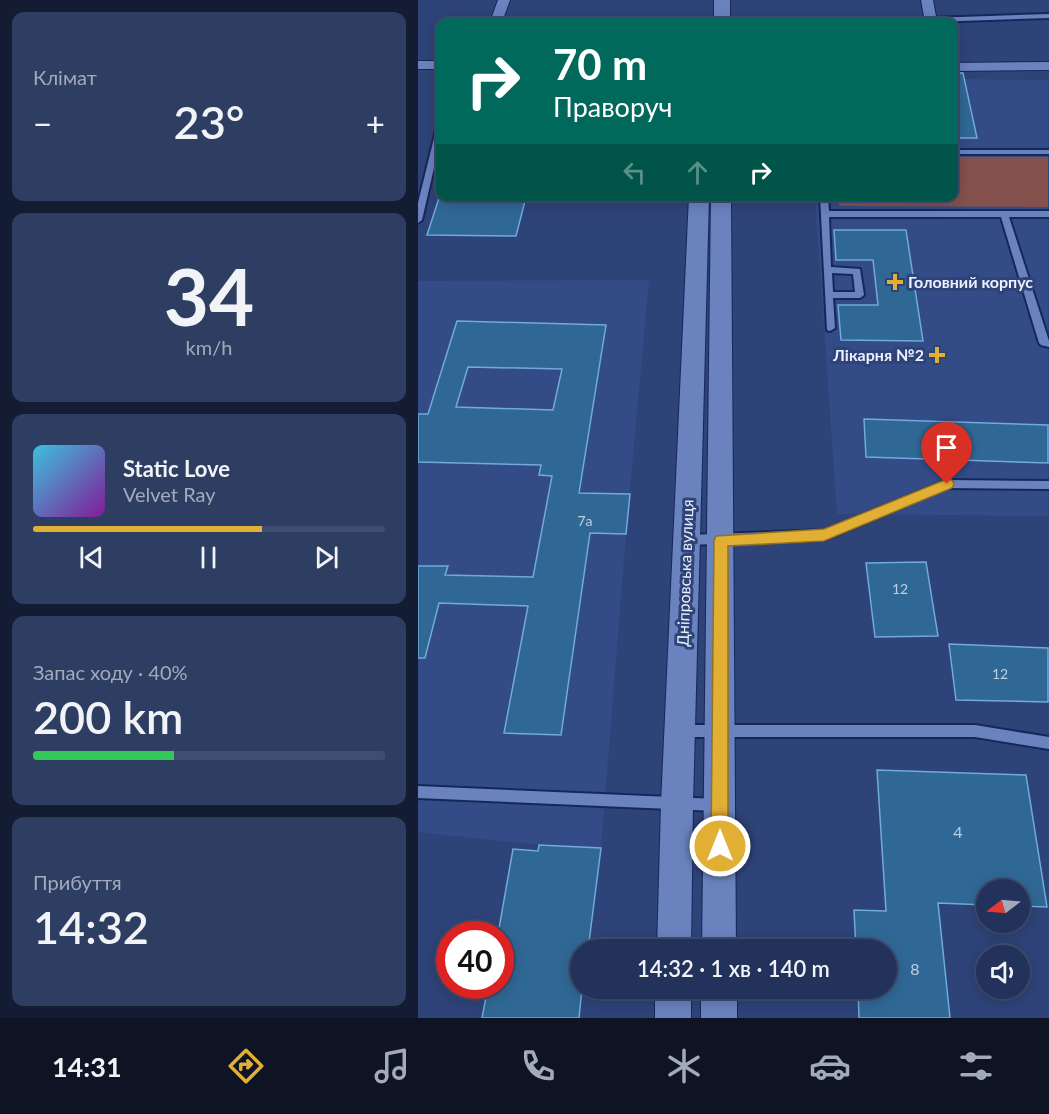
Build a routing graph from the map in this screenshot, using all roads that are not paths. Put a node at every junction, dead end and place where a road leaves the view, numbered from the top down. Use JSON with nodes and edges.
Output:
{"nodes":[{"id":1,"x":504,"y":0,"type":"edge"},
{"id":2,"x":722,"y":0,"type":"edge"},
{"id":3,"x":927,"y":0,"type":"edge"},
{"id":4,"x":1048,"y":16,"type":"edge"},
{"id":5,"x":497,"y":18,"type":"edge"},
{"id":6,"x":722,"y":18,"type":"edge"},
{"id":7,"x":930,"y":18,"type":"edge"},
{"id":8,"x":958,"y":20,"type":"edge"},
{"id":9,"x":418,"y":65,"type":"edge"},
{"id":10,"x":436,"y":65,"type":"edge"},
{"id":11,"x":1048,"y":66,"type":"edge"},
{"id":12,"x":958,"y":67,"type":"edge"},
{"id":13,"x":436,"y":145,"type":"edge"},
{"id":14,"x":958,"y":152,"type":"edge"},
{"id":15,"x":1048,"y":152,"type":"edge"},
{"id":16,"x":699,"y":201,"type":"edge"},
{"id":17,"x":721,"y":201,"type":"edge"},
{"id":18,"x":824,"y":201,"type":"edge"},
{"id":19,"x":825,"y":214,"type":"junction"},
{"id":20,"x":1004,"y":214,"type":"junction"},
{"id":21,"x":1048,"y":214,"type":"edge"},
{"id":22,"x":418,"y":220,"type":"edge"},
{"id":23,"x":827,"y":270,"type":"junction"},
{"id":24,"x":829,"y":295,"type":"junction"},
{"id":25,"x":830,"y":328,"type":"dead end"},
{"id":26,"x":1047,"y":344,"type":"edge"},
{"id":27,"x":1048,"y":485,"type":"edge"},
{"id":28,"x":686,"y":540,"type":"junction"},
{"id":29,"x":721,"y":541,"type":"junction"},
{"id":30,"x":679,"y":731,"type":"junction"},
{"id":31,"x":720,"y":731,"type":"junction"},
{"id":32,"x":1048,"y":743,"type":"edge"},
{"id":33,"x":418,"y":792,"type":"edge"},
{"id":34,"x":677,"y":804,"type":"junction"},
{"id":35,"x":720,"y":805,"type":"junction"},
{"id":36,"x":674,"y":939,"type":"edge"},
{"id":37,"x":719,"y":939,"type":"edge"},
{"id":38,"x":673,"y":999,"type":"edge"},
{"id":39,"x":719,"y":999,"type":"edge"},
{"id":40,"x":673,"y":1018,"type":"edge"},
{"id":41,"x":719,"y":1018,"type":"edge"}],
"edges":[{"from":1,"to":5,"type":"street"},
{"from":2,"to":6,"type":"street"},
{"from":3,"to":7,"type":"street"},
{"from":4,"to":8,"type":"lane"},
{"from":9,"to":10,"type":"street"},
{"from":11,"to":12,"type":"street"},
{"from":13,"to":22,"type":"lane"},
{"from":14,"to":15,"type":"lane"},
{"from":16,"to":28,"type":"street","name":"Дніпровська вулиця"},
{"from":17,"to":29,"type":"street","name":"Дніпровська вулиця"},
{"from":18,"to":19,"type":"lane"},
{"from":19,"to":20,"type":"lane"},
{"from":19,"to":23,"type":"lane"},
{"from":20,"to":21,"type":"lane"},
{"from":20,"to":26,"type":"lane"},
{"from":23,"to":24,"type":"lane"},
{"from":23,"to":24,"type":"lane"},
{"from":24,"to":25,"type":"lane"},
{"from":27,"to":29,"type":"lane"},
{"from":28,"to":29,"type":"lane"},
{"from":28,"to":30,"type":"street","name":"Дніпровська вулиця"},
{"from":29,"to":31,"type":"street","name":"Дніпровська вулиця"},
{"from":30,"to":31,"type":"lane"},
{"from":30,"to":34,"type":"street","name":"Дніпровська вулиця"},
{"from":31,"to":32,"type":"lane"},
{"from":31,"to":35,"type":"street","name":"Дніпровська вулиця"},
{"from":33,"to":34,"type":"lane"},
{"from":34,"to":35,"type":"lane"},
{"from":34,"to":36,"type":"street","name":"Дніпровська вулиця"},
{"from":35,"to":37,"type":"street","name":"Дніпровська вулиця"},
{"from":38,"to":40,"type":"street"},
{"from":39,"to":41,"type":"street"}]}
